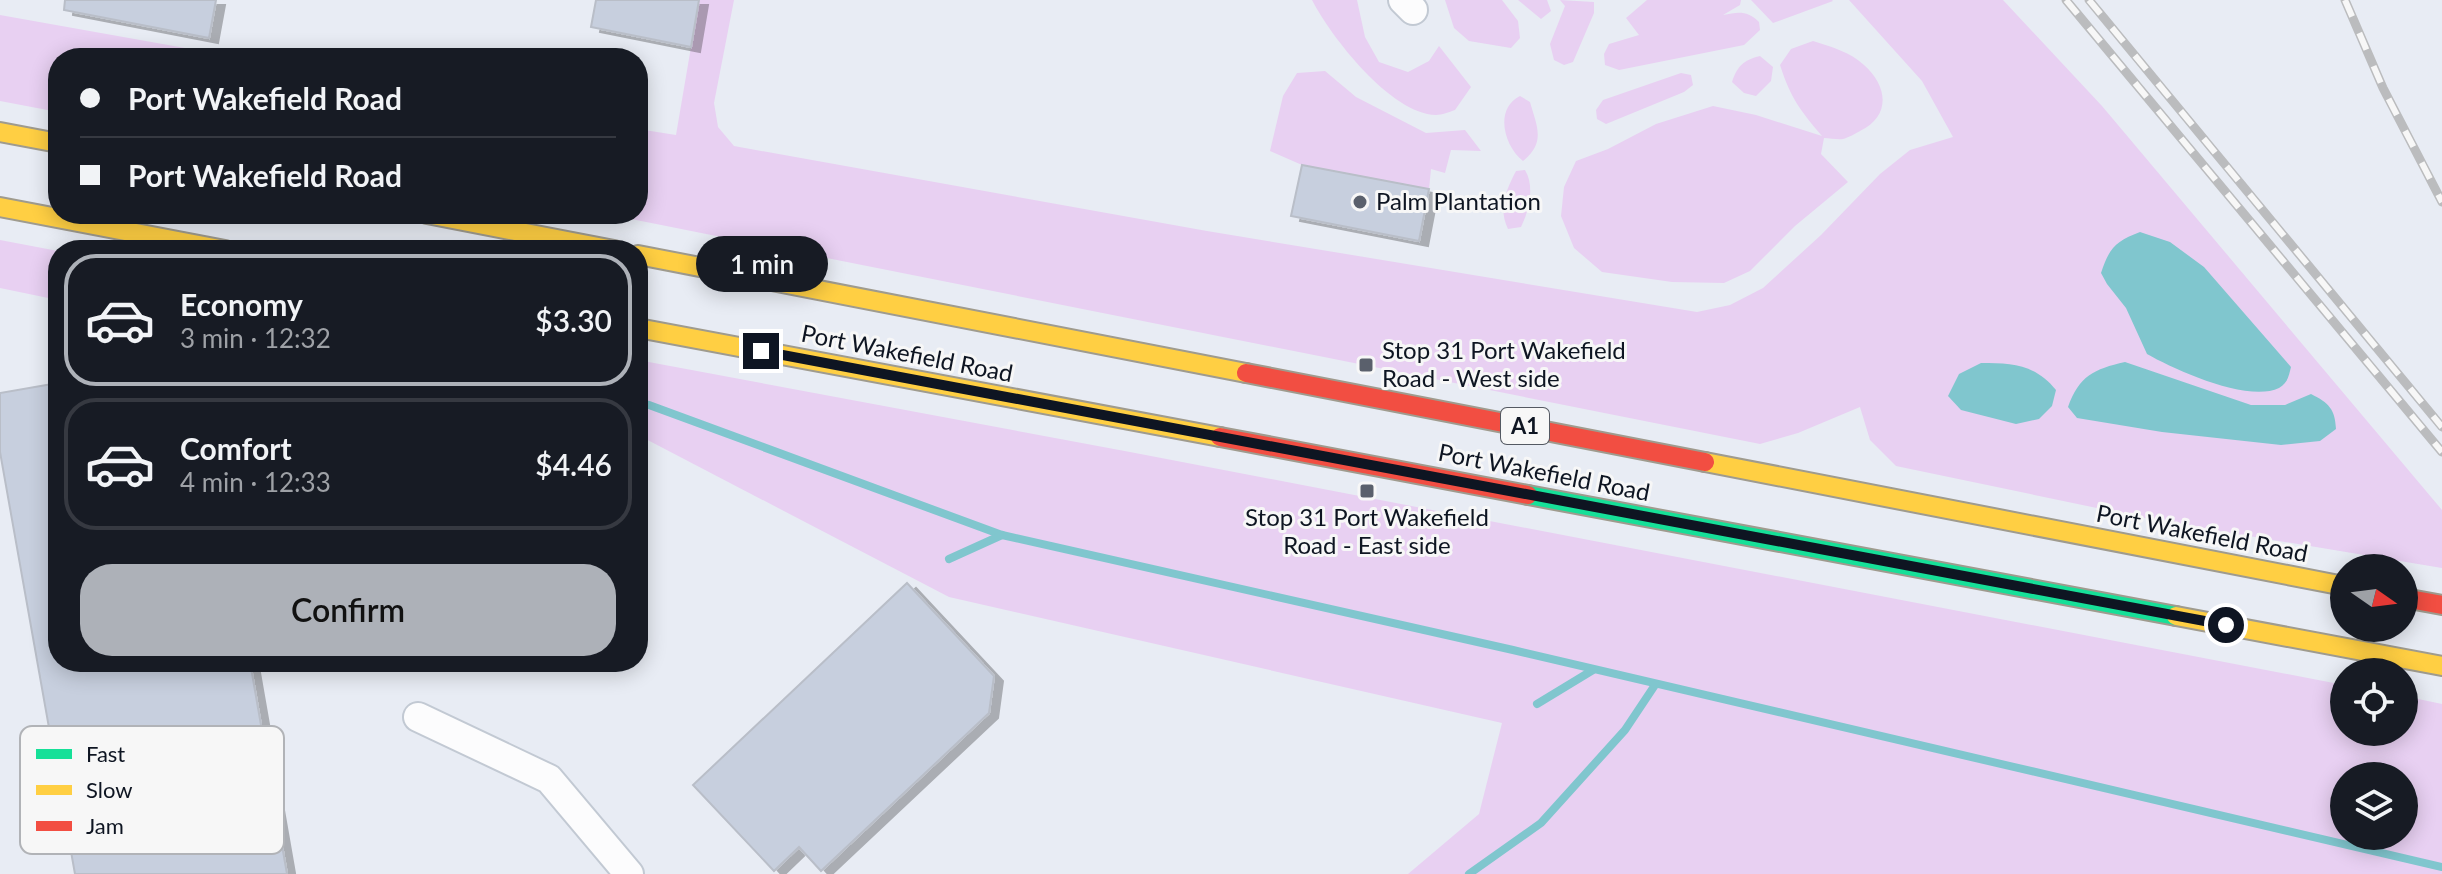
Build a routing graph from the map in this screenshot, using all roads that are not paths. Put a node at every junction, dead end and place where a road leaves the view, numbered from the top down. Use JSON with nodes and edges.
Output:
{"nodes":[{"id":1,"x":0,"y":132,"type":"edge"},
{"id":2,"x":48,"y":141,"type":"edge"},
{"id":3,"x":0,"y":207,"type":"edge"},
{"id":4,"x":48,"y":216,"type":"edge"},
{"id":5,"x":89,"y":224,"type":"edge"},
{"id":6,"x":479,"y":224,"type":"edge"},
{"id":7,"x":173,"y":240,"type":"edge"},
{"id":8,"x":562,"y":240,"type":"edge"},
{"id":9,"x":648,"y":257,"type":"edge"},
{"id":10,"x":648,"y":330,"type":"edge"},
{"id":11,"x":2330,"y":583,"type":"edge"},
{"id":12,"x":2418,"y":601,"type":"edge"},
{"id":13,"x":2442,"y":605,"type":"edge"},
{"id":14,"x":2442,"y":666,"type":"edge"},
{"id":15,"x":418,"y":717,"type":"dead end"},
{"id":16,"x":629,"y":874,"type":"edge"}],
"edges":[{"from":1,"to":2,"type":"highway"},
{"from":3,"to":4,"type":"highway"},
{"from":5,"to":7,"type":"highway"},
{"from":6,"to":8,"type":"highway"},
{"from":9,"to":11,"type":"highway","name":"Port Wakefield Road","number":"A1"},
{"from":10,"to":14,"type":"highway","name":"Port Wakefield Road"},
{"from":12,"to":13,"type":"highway"},
{"from":15,"to":16,"type":"street"}]}
